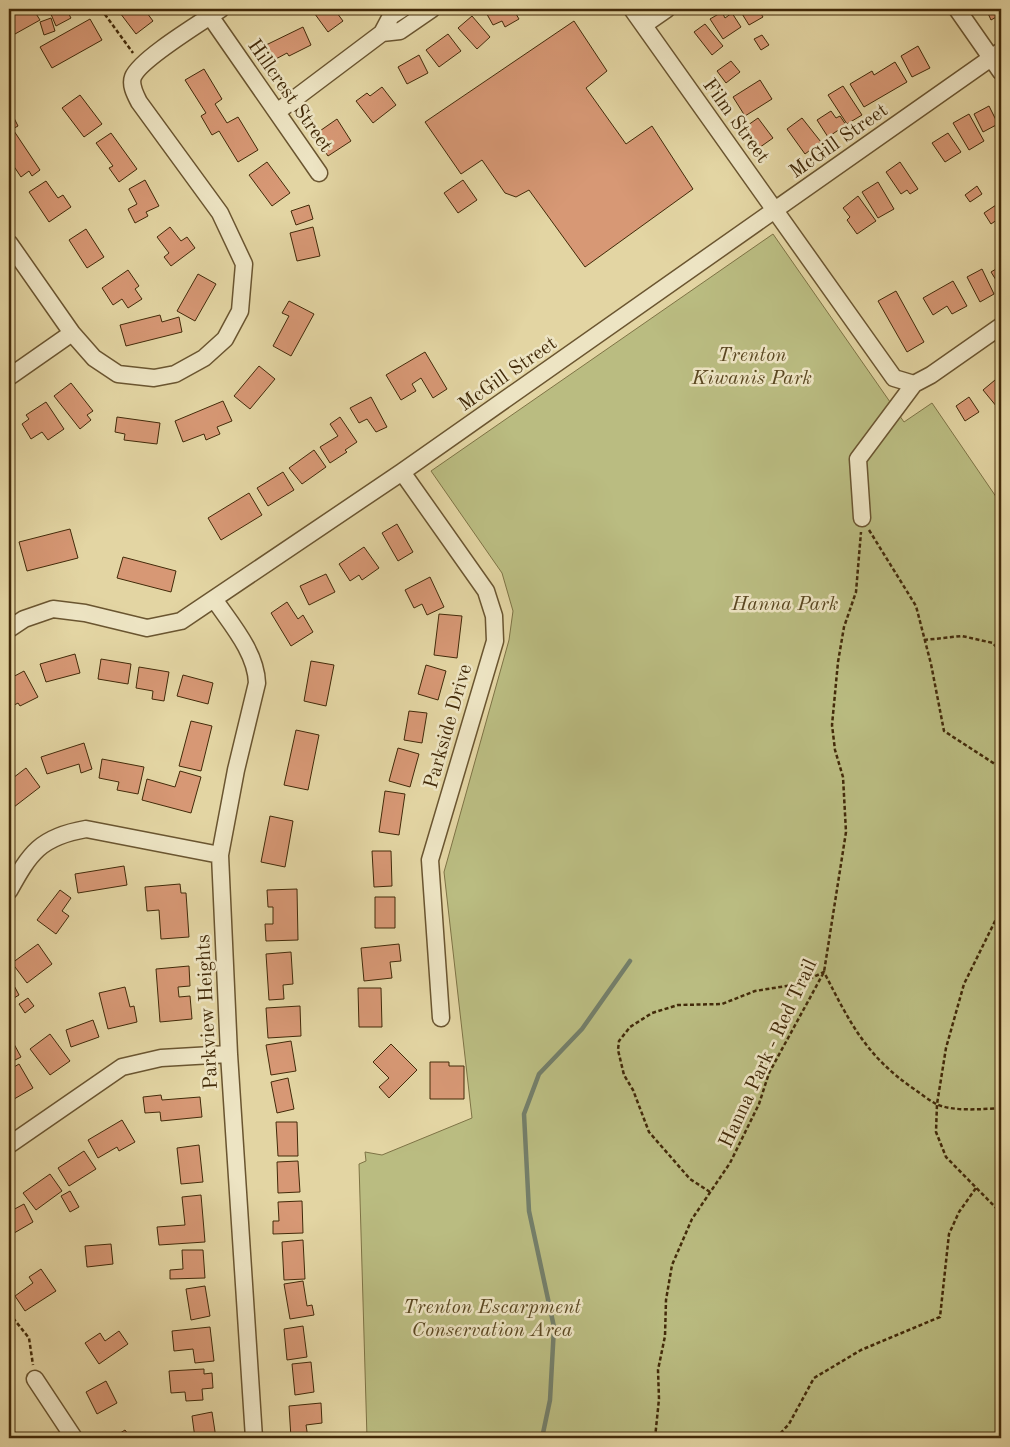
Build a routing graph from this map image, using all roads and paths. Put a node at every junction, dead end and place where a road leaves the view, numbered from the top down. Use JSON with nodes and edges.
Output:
{"nodes":[{"id":1,"x":101,"y":9,"type":"edge"},
{"id":2,"x":402,"y":9,"type":"edge"},
{"id":3,"x":432,"y":9,"type":"edge"},
{"id":4,"x":632,"y":9,"type":"edge"},
{"id":5,"x":667,"y":9,"type":"edge"},
{"id":6,"x":957,"y":9,"type":"edge"},
{"id":7,"x":216,"y":12,"type":"edge"},
{"id":8,"x":644,"y":25,"type":"junction"},
{"id":9,"x":382,"y":34,"type":"junction"},
{"id":10,"x":996,"y":54,"type":"edge"},
{"id":11,"x":142,"y":64,"type":"junction"},
{"id":12,"x":1001,"y":72,"type":"edge"},
{"id":13,"x":277,"y":112,"type":"junction"},
{"id":14,"x":319,"y":173,"type":"dead end"},
{"id":15,"x":776,"y":210,"type":"junction"},
{"id":16,"x":9,"y":242,"type":"edge"},
{"id":17,"x":1001,"y":326,"type":"edge"},
{"id":18,"x":72,"y":333,"type":"junction"},
{"id":19,"x":9,"y":377,"type":"edge"},
{"id":20,"x":914,"y":384,"type":"junction"},
{"id":21,"x":402,"y":472,"type":"junction"},
{"id":22,"x":862,"y":518,"type":"junction"},
{"id":23,"x":214,"y":599,"type":"junction"},
{"id":24,"x":9,"y":629,"type":"edge"},
{"id":25,"x":924,"y":640,"type":"junction"},
{"id":26,"x":1001,"y":653,"type":"edge"},
{"id":27,"x":1001,"y":768,"type":"edge"},
{"id":28,"x":220,"y":855,"type":"junction"},
{"id":29,"x":9,"y":891,"type":"edge"},
{"id":30,"x":1001,"y":909,"type":"edge"},
{"id":31,"x":824,"y":972,"type":"junction"},
{"id":32,"x":441,"y":1018,"type":"dead end"},
{"id":33,"x":229,"y":1054,"type":"junction"},
{"id":34,"x":937,"y":1104,"type":"junction"},
{"id":35,"x":1001,"y":1108,"type":"edge"},
{"id":36,"x":9,"y":1145,"type":"edge"},
{"id":37,"x":976,"y":1188,"type":"junction"},
{"id":38,"x":710,"y":1192,"type":"junction"},
{"id":39,"x":1001,"y":1213,"type":"edge"},
{"id":40,"x":9,"y":1313,"type":"edge"},
{"id":41,"x":35,"y":1379,"type":"joint"},
{"id":42,"x":74,"y":1438,"type":"edge"},
{"id":43,"x":254,"y":1438,"type":"edge"},
{"id":44,"x":655,"y":1438,"type":"edge"},
{"id":45,"x":776,"y":1438,"type":"edge"}],
"edges":[{"from":1,"to":11,"type":"path"},
{"from":2,"to":9,"type":"street"},
{"from":3,"to":9,"type":"street"},
{"from":4,"to":8,"type":"street","name":"Film Street"},
{"from":5,"to":8,"type":"street"},
{"from":6,"to":10,"type":"street"},
{"from":7,"to":11,"type":"street"},
{"from":7,"to":13,"type":"street","name":"Hillcrest Street"},
{"from":8,"to":15,"type":"street","name":"Film Street"},
{"from":9,"to":13,"type":"street"},
{"from":10,"to":12,"type":"street"},
{"from":10,"to":15,"type":"street","name":"McGill Street"},
{"from":11,"to":18,"type":"street"},
{"from":13,"to":14,"type":"street","name":"Hillcrest Street"},
{"from":15,"to":20,"type":"street","name":"Film Street"},
{"from":15,"to":21,"type":"street","name":"McGill Street"},
{"from":16,"to":18,"type":"street"},
{"from":17,"to":20,"type":"street"},
{"from":18,"to":19,"type":"street"},
{"from":20,"to":22,"type":"street"},
{"from":21,"to":23,"type":"street","name":"McGill Street"},
{"from":21,"to":32,"type":"street","name":"Parkside Drive"},
{"from":22,"to":25,"type":"path"},
{"from":22,"to":31,"type":"path","name":"Hanna Park - Red Trail"},
{"from":23,"to":24,"type":"street","name":"McGill Street"},
{"from":23,"to":28,"type":"street","name":"Parkview Heights"},
{"from":25,"to":26,"type":"path"},
{"from":25,"to":27,"type":"path"},
{"from":28,"to":29,"type":"street"},
{"from":28,"to":33,"type":"street","name":"Parkview Heights"},
{"from":30,"to":34,"type":"path"},
{"from":31,"to":34,"type":"path"},
{"from":31,"to":38,"type":"path","name":"Hanna Park - Red Trail"},
{"from":31,"to":38,"type":"path"},
{"from":33,"to":36,"type":"street"},
{"from":33,"to":43,"type":"street","name":"Parkview Heights"},
{"from":34,"to":35,"type":"path"},
{"from":34,"to":37,"type":"path"},
{"from":37,"to":39,"type":"path"},
{"from":37,"to":45,"type":"path"},
{"from":38,"to":44,"type":"path","name":"Hanna Park - Red Trail"},
{"from":40,"to":41,"type":"path"},
{"from":41,"to":42,"type":"street"}]}
